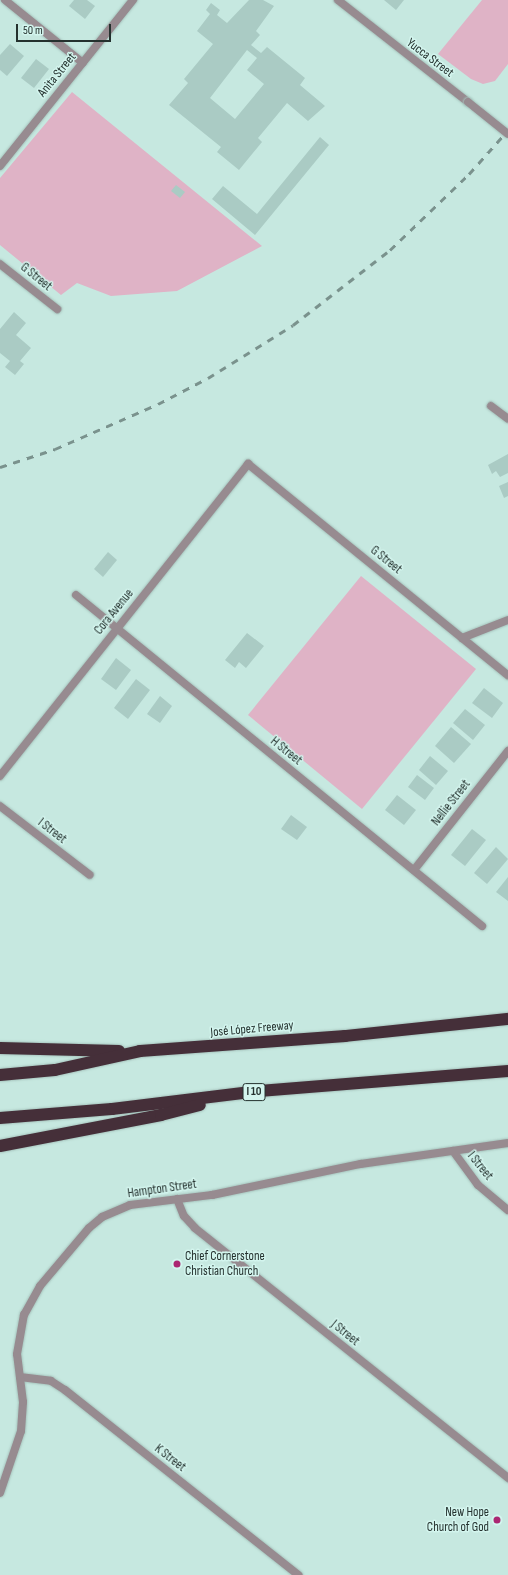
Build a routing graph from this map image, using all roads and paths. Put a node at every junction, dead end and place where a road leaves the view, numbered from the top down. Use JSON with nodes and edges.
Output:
{"nodes":[{"id":1,"x":5,"y":0,"type":"edge"},
{"id":2,"x":133,"y":0,"type":"edge"},
{"id":3,"x":338,"y":0,"type":"edge"},
{"id":4,"x":83,"y":62,"type":"junction"},
{"id":5,"x":508,"y":134,"type":"edge"},
{"id":6,"x":0,"y":166,"type":"edge"},
{"id":7,"x":0,"y":264,"type":"edge"},
{"id":8,"x":57,"y":309,"type":"dead end"},
{"id":9,"x":491,"y":406,"type":"dead end"},
{"id":10,"x":508,"y":419,"type":"edge"},
{"id":11,"x":248,"y":464,"type":"joint"},
{"id":12,"x":76,"y":595,"type":"dead end"},
{"id":13,"x":508,"y":620,"type":"edge"},
{"id":14,"x":116,"y":629,"type":"junction"},
{"id":15,"x":462,"y":638,"type":"junction"},
{"id":16,"x":508,"y":675,"type":"edge"},
{"id":17,"x":508,"y":751,"type":"edge"},
{"id":18,"x":0,"y":776,"type":"edge"},
{"id":19,"x":0,"y":806,"type":"edge"},
{"id":20,"x":414,"y":870,"type":"junction"},
{"id":21,"x":90,"y":875,"type":"dead end"},
{"id":22,"x":482,"y":926,"type":"dead end"},
{"id":23,"x":508,"y":1019,"type":"edge"},
{"id":24,"x":0,"y":1048,"type":"edge"},
{"id":25,"x":140,"y":1052,"type":"junction"},
{"id":26,"x":508,"y":1071,"type":"edge"},
{"id":27,"x":0,"y":1075,"type":"edge"},
{"id":28,"x":242,"y":1093,"type":"junction"},
{"id":29,"x":0,"y":1118,"type":"edge"},
{"id":30,"x":508,"y":1143,"type":"edge"},
{"id":31,"x":0,"y":1146,"type":"edge"},
{"id":32,"x":453,"y":1152,"type":"junction"},
{"id":33,"x":177,"y":1199,"type":"junction"},
{"id":34,"x":508,"y":1210,"type":"edge"},
{"id":35,"x":20,"y":1377,"type":"junction"},
{"id":36,"x":508,"y":1478,"type":"edge"},
{"id":37,"x":0,"y":1493,"type":"edge"},
{"id":38,"x":298,"y":1575,"type":"edge"}],
"edges":[{"from":1,"to":4,"type":"street"},
{"from":2,"to":4,"type":"street","name":"Anita Street"},
{"from":3,"to":5,"type":"street","name":"Yucca Street","bridge":true},
{"from":4,"to":6,"type":"street","name":"Anita Street"},
{"from":7,"to":8,"type":"street","name":"G Street"},
{"from":9,"to":10,"type":"street"},
{"from":11,"to":14,"type":"street","name":"Cora Avenue"},
{"from":11,"to":15,"type":"street","name":"G Street"},
{"from":12,"to":14,"type":"street","name":"H Street"},
{"from":13,"to":15,"type":"street"},
{"from":14,"to":18,"type":"street","name":"Cora Avenue"},
{"from":14,"to":20,"type":"street","name":"H Street"},
{"from":15,"to":16,"type":"street","name":"G Street"},
{"from":17,"to":20,"type":"street","name":"Nellie Street"},
{"from":19,"to":21,"type":"street","name":"I Street"},
{"from":20,"to":22,"type":"street","name":"H Street"},
{"from":23,"to":25,"type":"highway","name":"José López Freeway"},
{"from":24,"to":25,"type":"highway"},
{"from":25,"to":27,"type":"highway","name":"José López Freeway"},
{"from":26,"to":28,"type":"highway","number":"I 10"},
{"from":28,"to":29,"type":"highway","number":"I 10"},
{"from":28,"to":31,"type":"highway"},
{"from":30,"to":32,"type":"street","name":"Hampton Street"},
{"from":32,"to":33,"type":"street","name":"Hampton Street"},
{"from":32,"to":34,"type":"street","name":"I Street"},
{"from":33,"to":35,"type":"street","name":"Hampton Street"},
{"from":33,"to":36,"type":"street","name":"J Street"},
{"from":35,"to":37,"type":"street","name":"Hampton Street"},
{"from":35,"to":38,"type":"street","name":"K Street"}]}
